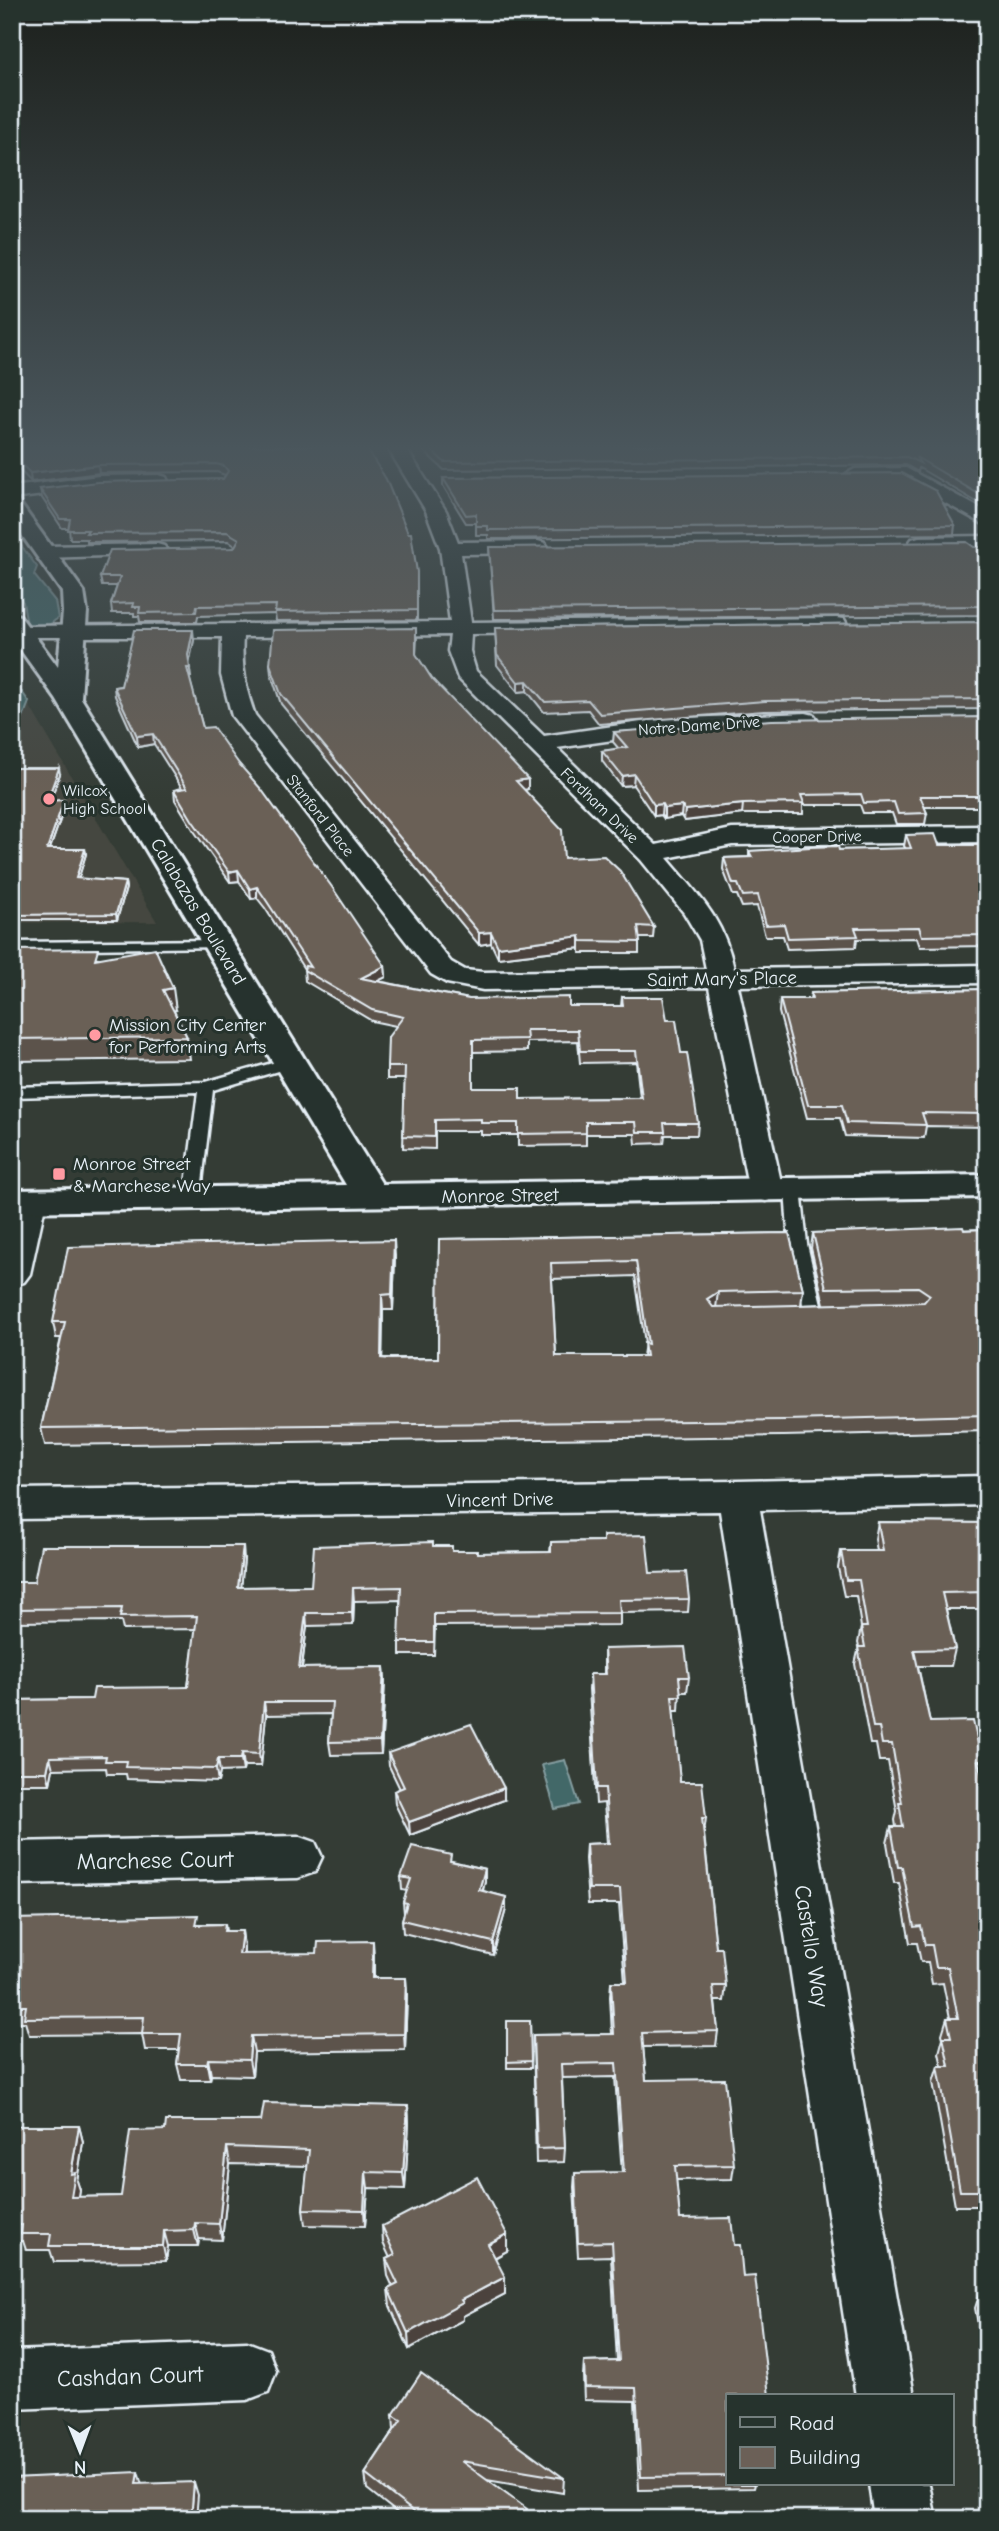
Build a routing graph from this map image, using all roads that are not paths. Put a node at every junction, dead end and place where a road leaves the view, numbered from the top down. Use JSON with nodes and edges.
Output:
{"nodes":[{"id":1,"x":53,"y":563,"type":"edge"},
{"id":2,"x":452,"y":563,"type":"edge"},
{"id":3,"x":864,"y":624,"type":"edge"},
{"id":4,"x":460,"y":627,"type":"junction"},
{"id":5,"x":15,"y":630,"type":"edge"},
{"id":6,"x":233,"y":632,"type":"junction"},
{"id":7,"x":71,"y":633,"type":"junction"},
{"id":8,"x":68,"y":698,"type":"junction"},
{"id":9,"x":825,"y":720,"type":"edge"},
{"id":10,"x":538,"y":744,"type":"junction"},
{"id":11,"x":987,"y":834,"type":"edge"},
{"id":12,"x":650,"y":854,"type":"junction"},
{"id":13,"x":219,"y":944,"type":"junction"},
{"id":14,"x":12,"y":946,"type":"edge"},
{"id":15,"x":987,"y":974,"type":"edge"},
{"id":16,"x":457,"y":976,"type":"joint"},
{"id":17,"x":722,"y":978,"type":"junction"},
{"id":18,"x":290,"y":1063,"type":"junction"},
{"id":19,"x":206,"y":1087,"type":"junction"},
{"id":20,"x":12,"y":1092,"type":"edge"},
{"id":21,"x":987,"y":1186,"type":"edge"},
{"id":22,"x":780,"y":1190,"type":"junction"},
{"id":23,"x":372,"y":1197,"type":"junction"},
{"id":24,"x":192,"y":1199,"type":"junction"},
{"id":25,"x":20,"y":1201,"type":"edge"},
{"id":26,"x":12,"y":1274,"type":"edge"},
{"id":27,"x":813,"y":1314,"type":"edge"},
{"id":28,"x":987,"y":1490,"type":"edge"},
{"id":29,"x":738,"y":1496,"type":"junction"},
{"id":30,"x":12,"y":1504,"type":"edge"},
{"id":31,"x":298,"y":1857,"type":"dead end"},
{"id":32,"x":12,"y":1863,"type":"edge"},
{"id":33,"x":247,"y":2371,"type":"dead end"},
{"id":34,"x":12,"y":2380,"type":"edge"},
{"id":35,"x":885,"y":2394,"type":"edge"},
{"id":36,"x":899,"y":2486,"type":"edge"},
{"id":37,"x":905,"y":2519,"type":"edge"}],
"edges":[{"from":1,"to":7,"type":"street"},
{"from":2,"to":4,"type":"street","name":"Fordham Drive"},
{"from":3,"to":4,"type":"street"},
{"from":4,"to":6,"type":"street"},
{"from":4,"to":10,"type":"street","name":"Fordham Drive"},
{"from":5,"to":7,"type":"street"},
{"from":5,"to":8,"type":"street","name":"Calabazas Boulevard"},
{"from":6,"to":7,"type":"street"},
{"from":6,"to":16,"type":"street","name":"Stanford Place"},
{"from":7,"to":8,"type":"street"},
{"from":8,"to":13,"type":"street","name":"Calabazas Boulevard"},
{"from":9,"to":10,"type":"street","name":"Notre Dame Drive"},
{"from":10,"to":12,"type":"street","name":"Fordham Drive"},
{"from":11,"to":12,"type":"street","name":"Cooper Drive"},
{"from":12,"to":17,"type":"street","name":"Fordham Drive"},
{"from":13,"to":14,"type":"lane"},
{"from":13,"to":18,"type":"street","name":"Calabazas Boulevard"},
{"from":15,"to":17,"type":"street","name":"Saint Mary's Place"},
{"from":16,"to":17,"type":"street","name":"Saint Mary's Place"},
{"from":17,"to":22,"type":"street","name":"Fordham Drive"},
{"from":18,"to":19,"type":"lane"},
{"from":18,"to":23,"type":"street","name":"Calabazas Boulevard"},
{"from":19,"to":20,"type":"lane"},
{"from":19,"to":24,"type":"lane"},
{"from":21,"to":22,"type":"street","name":"Monroe Street"},
{"from":22,"to":23,"type":"street","name":"Monroe Street"},
{"from":22,"to":27,"type":"lane"},
{"from":23,"to":24,"type":"street","name":"Monroe Street"},
{"from":24,"to":25,"type":"street","name":"Monroe Street"},
{"from":25,"to":26,"type":"street"},
{"from":28,"to":29,"type":"street","name":"Vincent Drive"},
{"from":29,"to":30,"type":"street","name":"Vincent Drive"},
{"from":29,"to":35,"type":"street","name":"Castello Way"},
{"from":31,"to":32,"type":"street","name":"Marchese Court"},
{"from":33,"to":34,"type":"street","name":"Cashdan Court"},
{"from":36,"to":37,"type":"street"}]}
